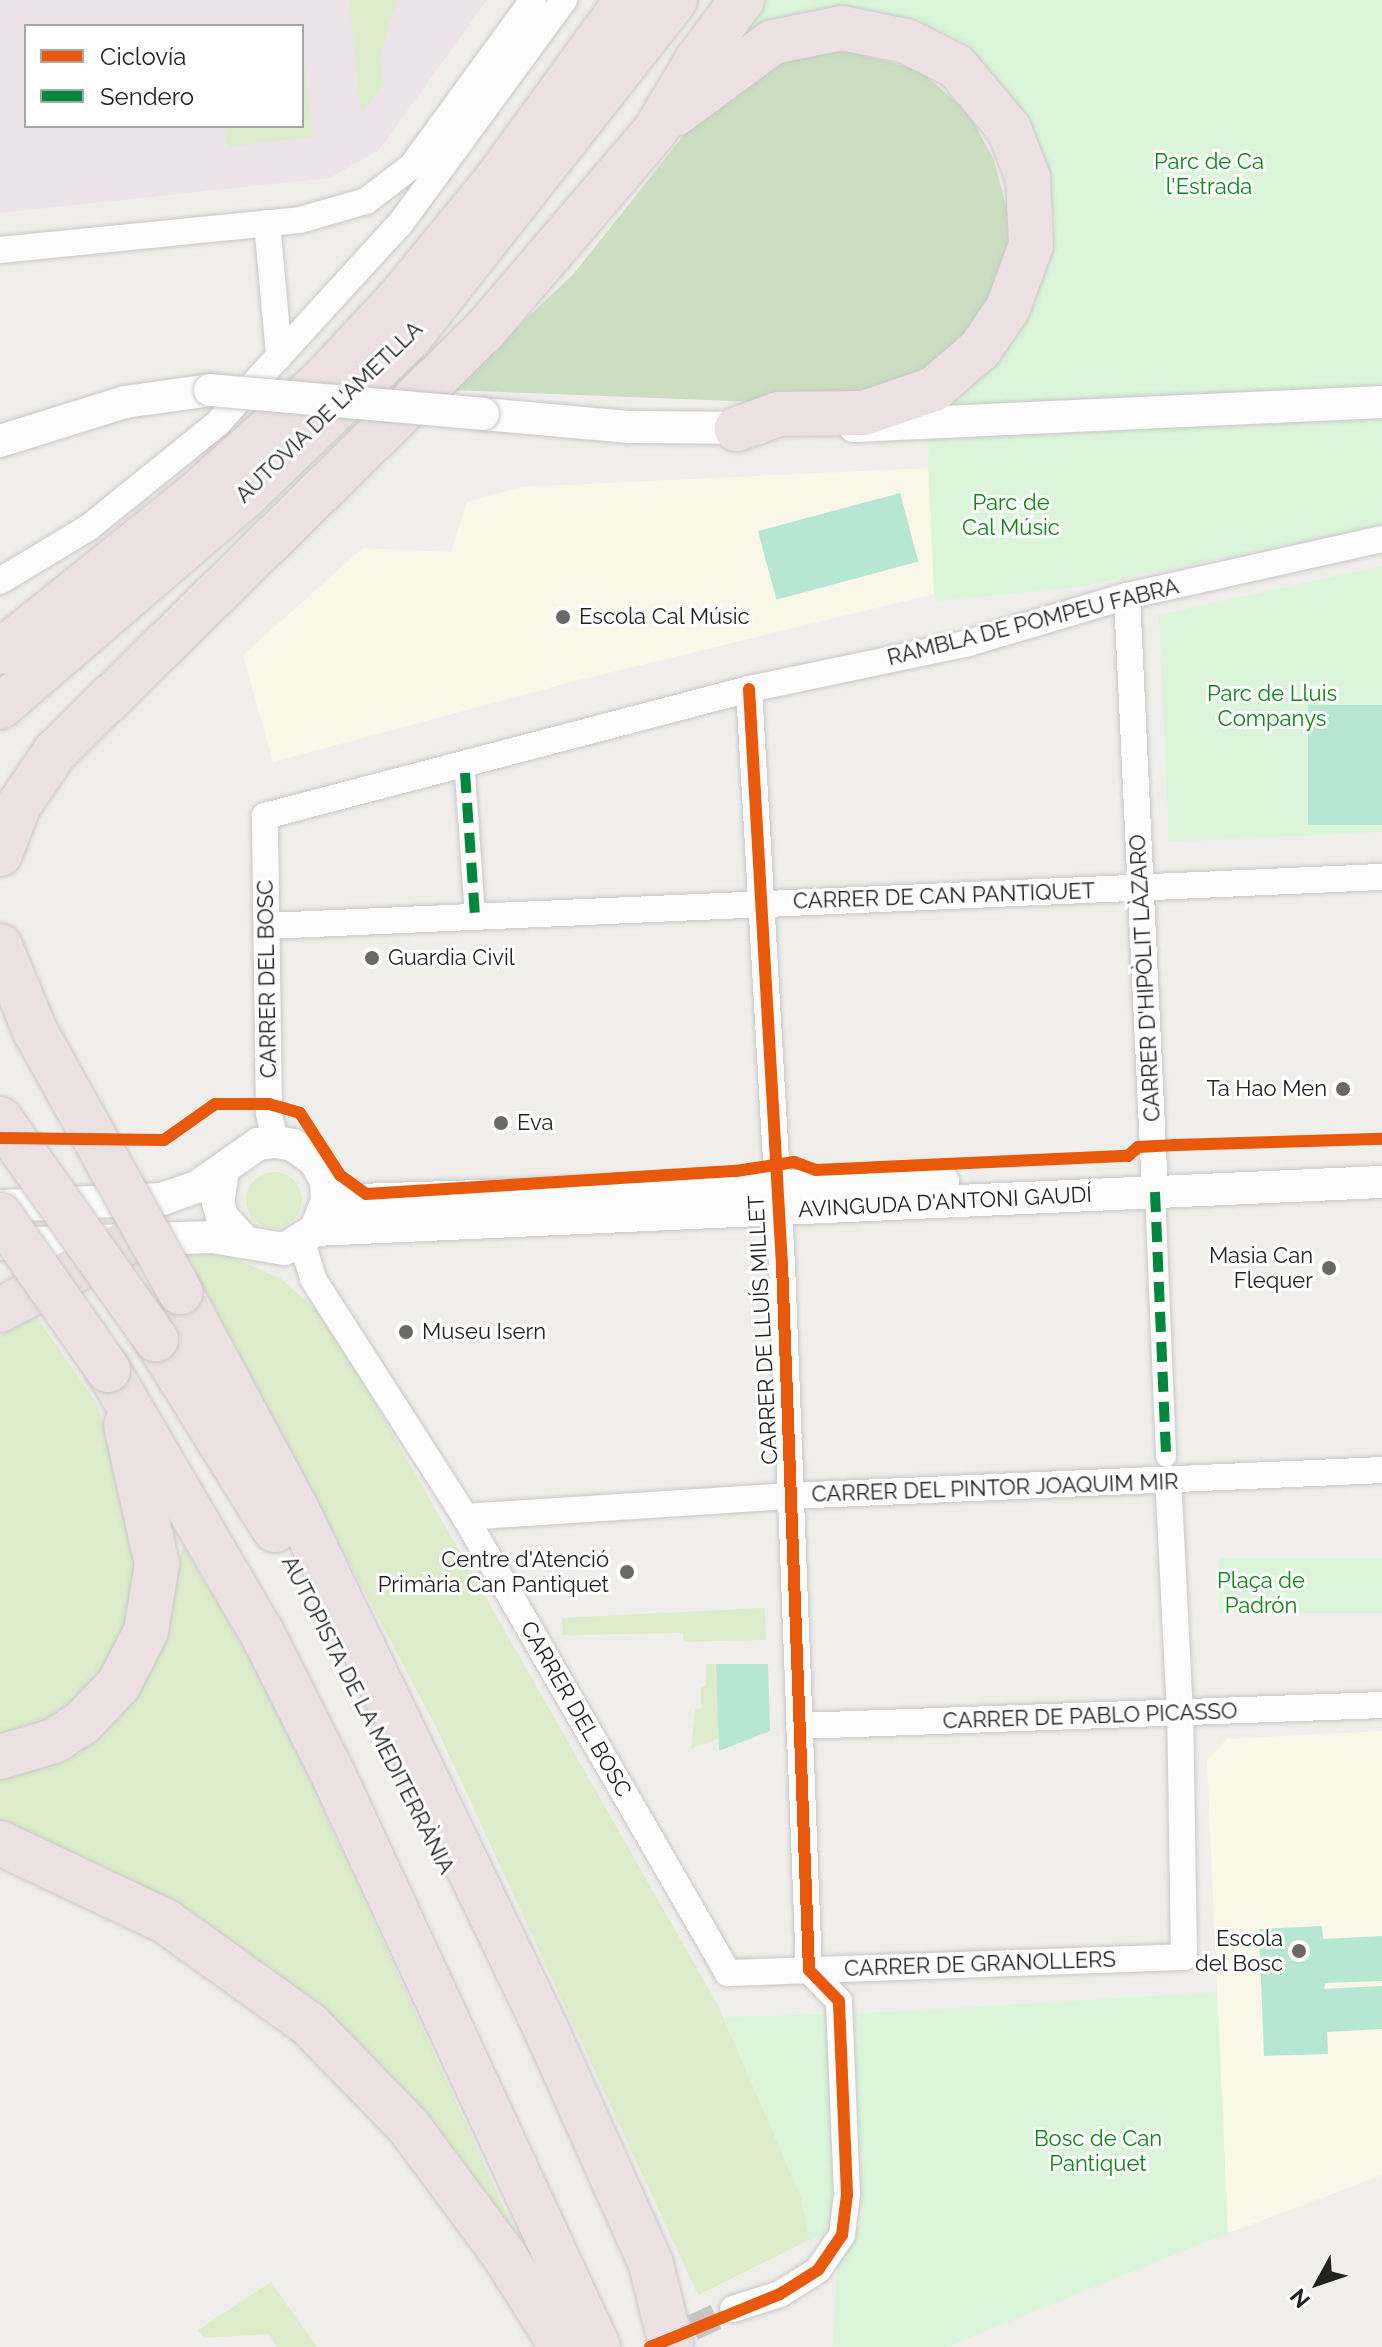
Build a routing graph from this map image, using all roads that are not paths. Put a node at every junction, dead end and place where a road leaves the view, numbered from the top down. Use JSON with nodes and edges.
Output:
{"nodes":[{"id":1,"x":533,"y":0,"type":"edge"},
{"id":2,"x":564,"y":0,"type":"edge"},
{"id":3,"x":627,"y":0,"type":"edge"},
{"id":4,"x":675,"y":0,"type":"edge"},
{"id":5,"x":742,"y":0,"type":"edge"},
{"id":6,"x":655,"y":131,"type":"junction"},
{"id":7,"x":267,"y":223,"type":"junction"},
{"id":8,"x":0,"y":250,"type":"edge"},
{"id":9,"x":279,"y":356,"type":"junction"},
{"id":10,"x":1382,"y":402,"type":"edge"},
{"id":11,"x":737,"y":429,"type":"junction"},
{"id":12,"x":0,"y":441,"type":"edge"},
{"id":13,"x":1382,"y":539,"type":"edge"},
{"id":14,"x":0,"y":581,"type":"edge"},
{"id":15,"x":1127,"y":596,"type":"junction"},
{"id":16,"x":0,"y":652,"type":"edge"},
{"id":17,"x":749,"y":689,"type":"junction"},
{"id":18,"x":0,"y":707,"type":"edge"},
{"id":19,"x":465,"y":773,"type":"dead end"},
{"id":20,"x":265,"y":816,"type":"joint"},
{"id":21,"x":7,"y":836,"type":"edge"},
{"id":22,"x":1382,"y":877,"type":"edge"},
{"id":23,"x":1140,"y":888,"type":"junction"},
{"id":24,"x":763,"y":904,"type":"junction"},
{"id":25,"x":475,"y":917,"type":"junction"},
{"id":26,"x":267,"y":926,"type":"junction"},
{"id":27,"x":0,"y":946,"type":"edge"},
{"id":28,"x":0,"y":1119,"type":"edge"},
{"id":29,"x":275,"y":1142,"type":"junction"},
{"id":30,"x":1382,"y":1161,"type":"edge"},
{"id":31,"x":223,"y":1171,"type":"junction"},
{"id":32,"x":1155,"y":1182,"type":"junction"},
{"id":33,"x":1382,"y":1182,"type":"edge"},
{"id":34,"x":777,"y":1198,"type":"junction"},
{"id":35,"x":0,"y":1206,"type":"edge"},
{"id":36,"x":0,"y":1215,"type":"edge"},
{"id":37,"x":315,"y":1224,"type":"junction"},
{"id":38,"x":244,"y":1241,"type":"junction"},
{"id":39,"x":128,"y":1242,"type":"junction"},
{"id":40,"x":0,"y":1244,"type":"edge"},
{"id":41,"x":0,"y":1310,"type":"edge"},
{"id":42,"x":108,"y":1370,"type":"junction"},
{"id":43,"x":1167,"y":1469,"type":"junction"},
{"id":44,"x":1382,"y":1470,"type":"edge"},
{"id":45,"x":790,"y":1496,"type":"junction"},
{"id":46,"x":465,"y":1517,"type":"junction"},
{"id":47,"x":1382,"y":1705,"type":"edge"},
{"id":48,"x":1180,"y":1713,"type":"junction"},
{"id":49,"x":799,"y":1726,"type":"junction"},
{"id":50,"x":0,"y":1757,"type":"edge"},
{"id":51,"x":0,"y":1843,"type":"edge"},
{"id":52,"x":0,"y":1862,"type":"edge"},
{"id":53,"x":105,"y":1890,"type":"junction"},
{"id":54,"x":1184,"y":1957,"type":"joint"},
{"id":55,"x":809,"y":1970,"type":"junction"},
{"id":56,"x":728,"y":1973,"type":"joint"},
{"id":57,"x":733,"y":2309,"type":"tunnel mouth"},
{"id":58,"x":672,"y":2346,"type":"edge"},
{"id":59,"x":562,"y":2347,"type":"edge"},
{"id":60,"x":598,"y":2347,"type":"edge"}],
"edges":[{"from":1,"to":7,"type":"street"},
{"from":2,"to":9,"type":"street"},
{"from":3,"to":16,"type":"highway","name":"AUTOVIA DE L'AMETLLA"},
{"from":4,"to":18,"type":"highway","name":"AUTOVIA DE L'AMETLLA"},
{"from":5,"to":6,"type":"highway"},
{"from":6,"to":11,"type":"highway"},
{"from":6,"to":21,"type":"highway"},
{"from":7,"to":8,"type":"street"},
{"from":7,"to":9,"type":"street"},
{"from":9,"to":14,"type":"street"},
{"from":10,"to":11,"type":"street"},
{"from":11,"to":12,"type":"street","bridge":true},
{"from":13,"to":15,"type":"street","name":"RAMBLA DE POMPEU FABRA"},
{"from":15,"to":17,"type":"street","name":"RAMBLA DE POMPEU FABRA"},
{"from":15,"to":23,"type":"street","name":"CARRER D'HIPÒLIT LÀZARO"},
{"from":17,"to":20,"type":"street","name":"RAMBLA DE POMPEU FABRA"},
{"from":17,"to":24,"type":"street","name":"CARRER DE LLUÍS MILLET"},
{"from":19,"to":25,"type":"street"},
{"from":20,"to":26,"type":"street","name":"CARRER DEL BOSC"},
{"from":22,"to":23,"type":"street","name":"CARRER DE CAN PANTIQUET"},
{"from":23,"to":24,"type":"street","name":"CARRER DE CAN PANTIQUET"},
{"from":23,"to":32,"type":"street","name":"CARRER D'HIPÒLIT LÀZARO"},
{"from":24,"to":25,"type":"street","name":"CARRER DE CAN PANTIQUET"},
{"from":24,"to":34,"type":"street","name":"CARRER DE LLUÍS MILLET"},
{"from":25,"to":26,"type":"street","name":"CARRER DE CAN PANTIQUET"},
{"from":26,"to":29,"type":"street","name":"CARRER DEL BOSC"},
{"from":27,"to":58,"type":"highway","bridge":true},
{"from":28,"to":58,"type":"highway","name":"AUTOPISTA DE LA MEDITERRÀNIA","bridge":true},
{"from":29,"to":31,"type":"street"},
{"from":29,"to":37,"type":"street"},
{"from":30,"to":32,"type":"street","name":"AVINGUDA D'ANTONI GAUDÍ"},
{"from":31,"to":35,"type":"street"},
{"from":31,"to":38,"type":"street"},
{"from":32,"to":33,"type":"street","name":"AVINGUDA D'ANTONI GAUDÍ"},
{"from":32,"to":34,"type":"street","name":"AVINGUDA D'ANTONI GAUDÍ"},
{"from":32,"to":43,"type":"street","name":"CARRER D'HIPÒLIT LÀZARO"},
{"from":34,"to":37,"type":"street","name":"AVINGUDA D'ANTONI GAUDÍ"},
{"from":34,"to":45,"type":"street","name":"CARRER DE LLUÍS MILLET"},
{"from":36,"to":42,"type":"highway","bridge":true},
{"from":37,"to":38,"type":"street"},
{"from":37,"to":46,"type":"street","name":"CARRER DEL BOSC"},
{"from":38,"to":39,"type":"street"},
{"from":39,"to":40,"type":"street"},
{"from":39,"to":41,"type":"highway"},
{"from":42,"to":50,"type":"highway"},
{"from":42,"to":60,"type":"highway"},
{"from":43,"to":44,"type":"street","name":"CARRER DEL PINTOR JOAQUIM MIR"},
{"from":43,"to":45,"type":"street","name":"CARRER DEL PINTOR JOAQUIM MIR"},
{"from":43,"to":48,"type":"street","name":"CARRER D'HIPÒLIT LÀZARO"},
{"from":45,"to":46,"type":"street","name":"CARRER DEL PINTOR JOAQUIM MIR"},
{"from":45,"to":49,"type":"street","name":"CARRER DE LLUÍS MILLET"},
{"from":46,"to":56,"type":"street","name":"CARRER DEL BOSC"},
{"from":47,"to":48,"type":"street","name":"CARRER DE PABLO PICASSO"},
{"from":48,"to":49,"type":"street","name":"CARRER DE PABLO PICASSO"},
{"from":48,"to":54,"type":"street","name":"CARRER D'HIPÒLIT LÀZARO"},
{"from":49,"to":55,"type":"street","name":"CARRER DE LLUÍS MILLET"},
{"from":51,"to":53,"type":"highway"},
{"from":52,"to":53,"type":"highway"},
{"from":53,"to":59,"type":"highway"},
{"from":54,"to":55,"type":"street","name":"CARRER DE GRANOLLERS"},
{"from":55,"to":56,"type":"street","name":"CARRER DE GRANOLLERS"},
{"from":55,"to":57,"type":"street"}]}
